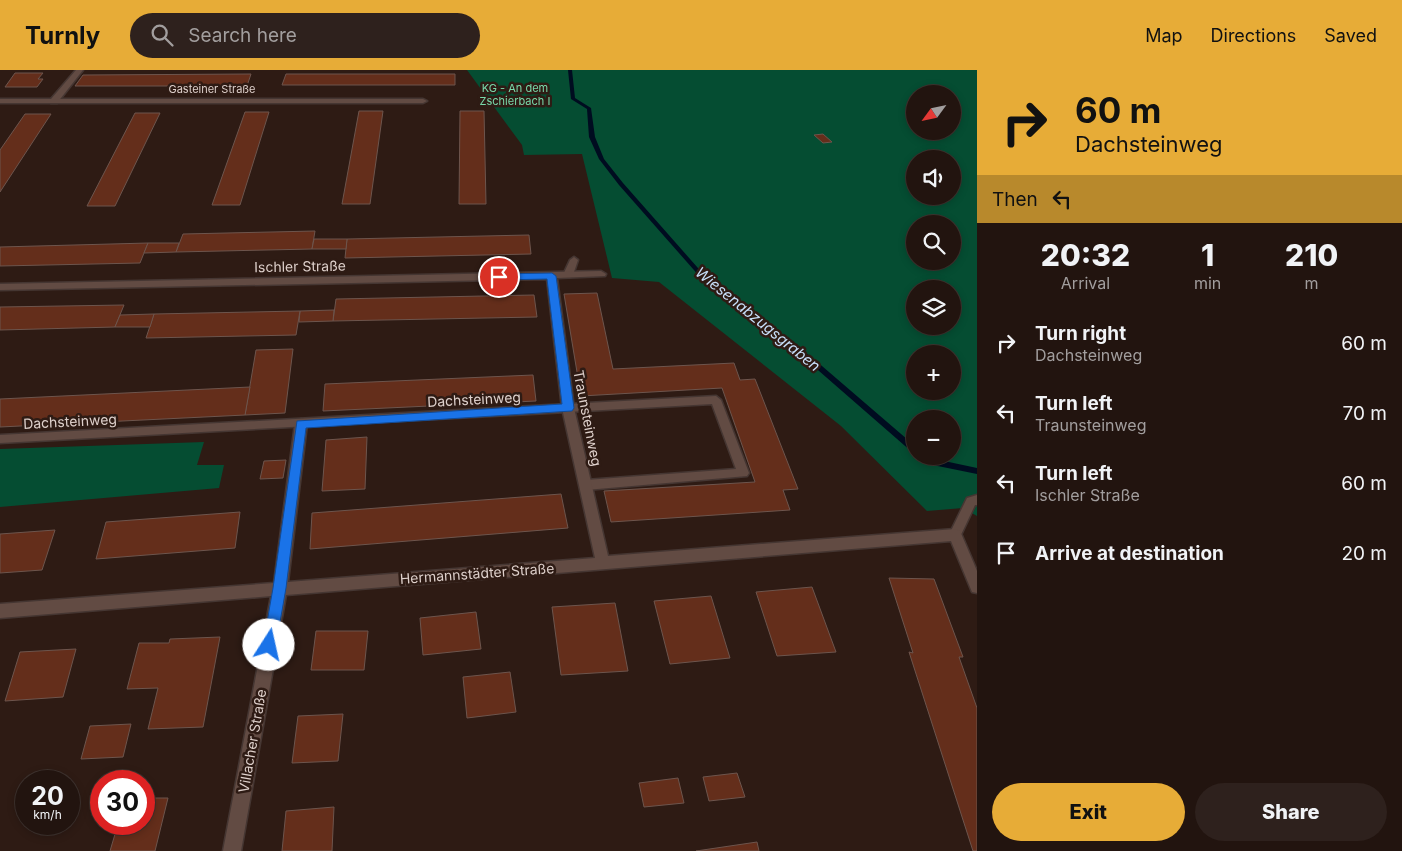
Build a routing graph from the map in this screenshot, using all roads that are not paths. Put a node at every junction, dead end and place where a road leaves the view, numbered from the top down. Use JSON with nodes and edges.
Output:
{"nodes":[{"id":1,"x":80,"y":70,"type":"edge"},
{"id":2,"x":0,"y":101,"type":"edge"},
{"id":3,"x":54,"y":101,"type":"junction"},
{"id":4,"x":423,"y":101,"type":"dead end"},
{"id":5,"x":574,"y":260,"type":"dead end"},
{"id":6,"x":601,"y":274,"type":"dead end"},
{"id":7,"x":568,"y":275,"type":"junction"},
{"id":8,"x":552,"y":276,"type":"junction"},
{"id":9,"x":0,"y":287,"type":"edge"},
{"id":10,"x":568,"y":408,"type":"junction"},
{"id":11,"x":301,"y":424,"type":"junction"},
{"id":12,"x":0,"y":439,"type":"edge"},
{"id":13,"x":586,"y":485,"type":"junction"},
{"id":14,"x":977,"y":500,"type":"edge"},
{"id":15,"x":955,"y":535,"type":"junction"},
{"id":16,"x":602,"y":564,"type":"junction"},
{"id":17,"x":977,"y":587,"type":"edge"},
{"id":18,"x":280,"y":588,"type":"junction"},
{"id":19,"x":0,"y":611,"type":"edge"},
{"id":20,"x":232,"y":851,"type":"edge"}],
"edges":[{"from":1,"to":3,"type":"lane"},
{"from":2,"to":3,"type":"street","name":"Gasteiner Straße"},
{"from":3,"to":4,"type":"street","name":"Gasteiner Straße"},
{"from":5,"to":7,"type":"lane"},
{"from":6,"to":7,"type":"street","name":"Ischler Straße"},
{"from":7,"to":8,"type":"street","name":"Ischler Straße"},
{"from":8,"to":9,"type":"street","name":"Ischler Straße"},
{"from":8,"to":10,"type":"street","name":"Traunsteinweg"},
{"from":10,"to":11,"type":"lane","name":"Dachsteinweg"},
{"from":10,"to":13,"type":"street","name":"Traunsteinweg"},
{"from":10,"to":13,"type":"lane","name":"Dachsteinweg"},
{"from":11,"to":12,"type":"lane","name":"Dachsteinweg"},
{"from":11,"to":18,"type":"street","name":"Villacher Straße"},
{"from":13,"to":16,"type":"street","name":"Traunsteinweg"},
{"from":14,"to":15,"type":"lane"},
{"from":15,"to":16,"type":"street","name":"Hermannstädter Straße"},
{"from":15,"to":17,"type":"street"},
{"from":16,"to":18,"type":"street","name":"Hermannstädter Straße"},
{"from":18,"to":19,"type":"street","name":"Hermannstädter Straße"},
{"from":18,"to":20,"type":"street","name":"Villacher Straße"}]}
